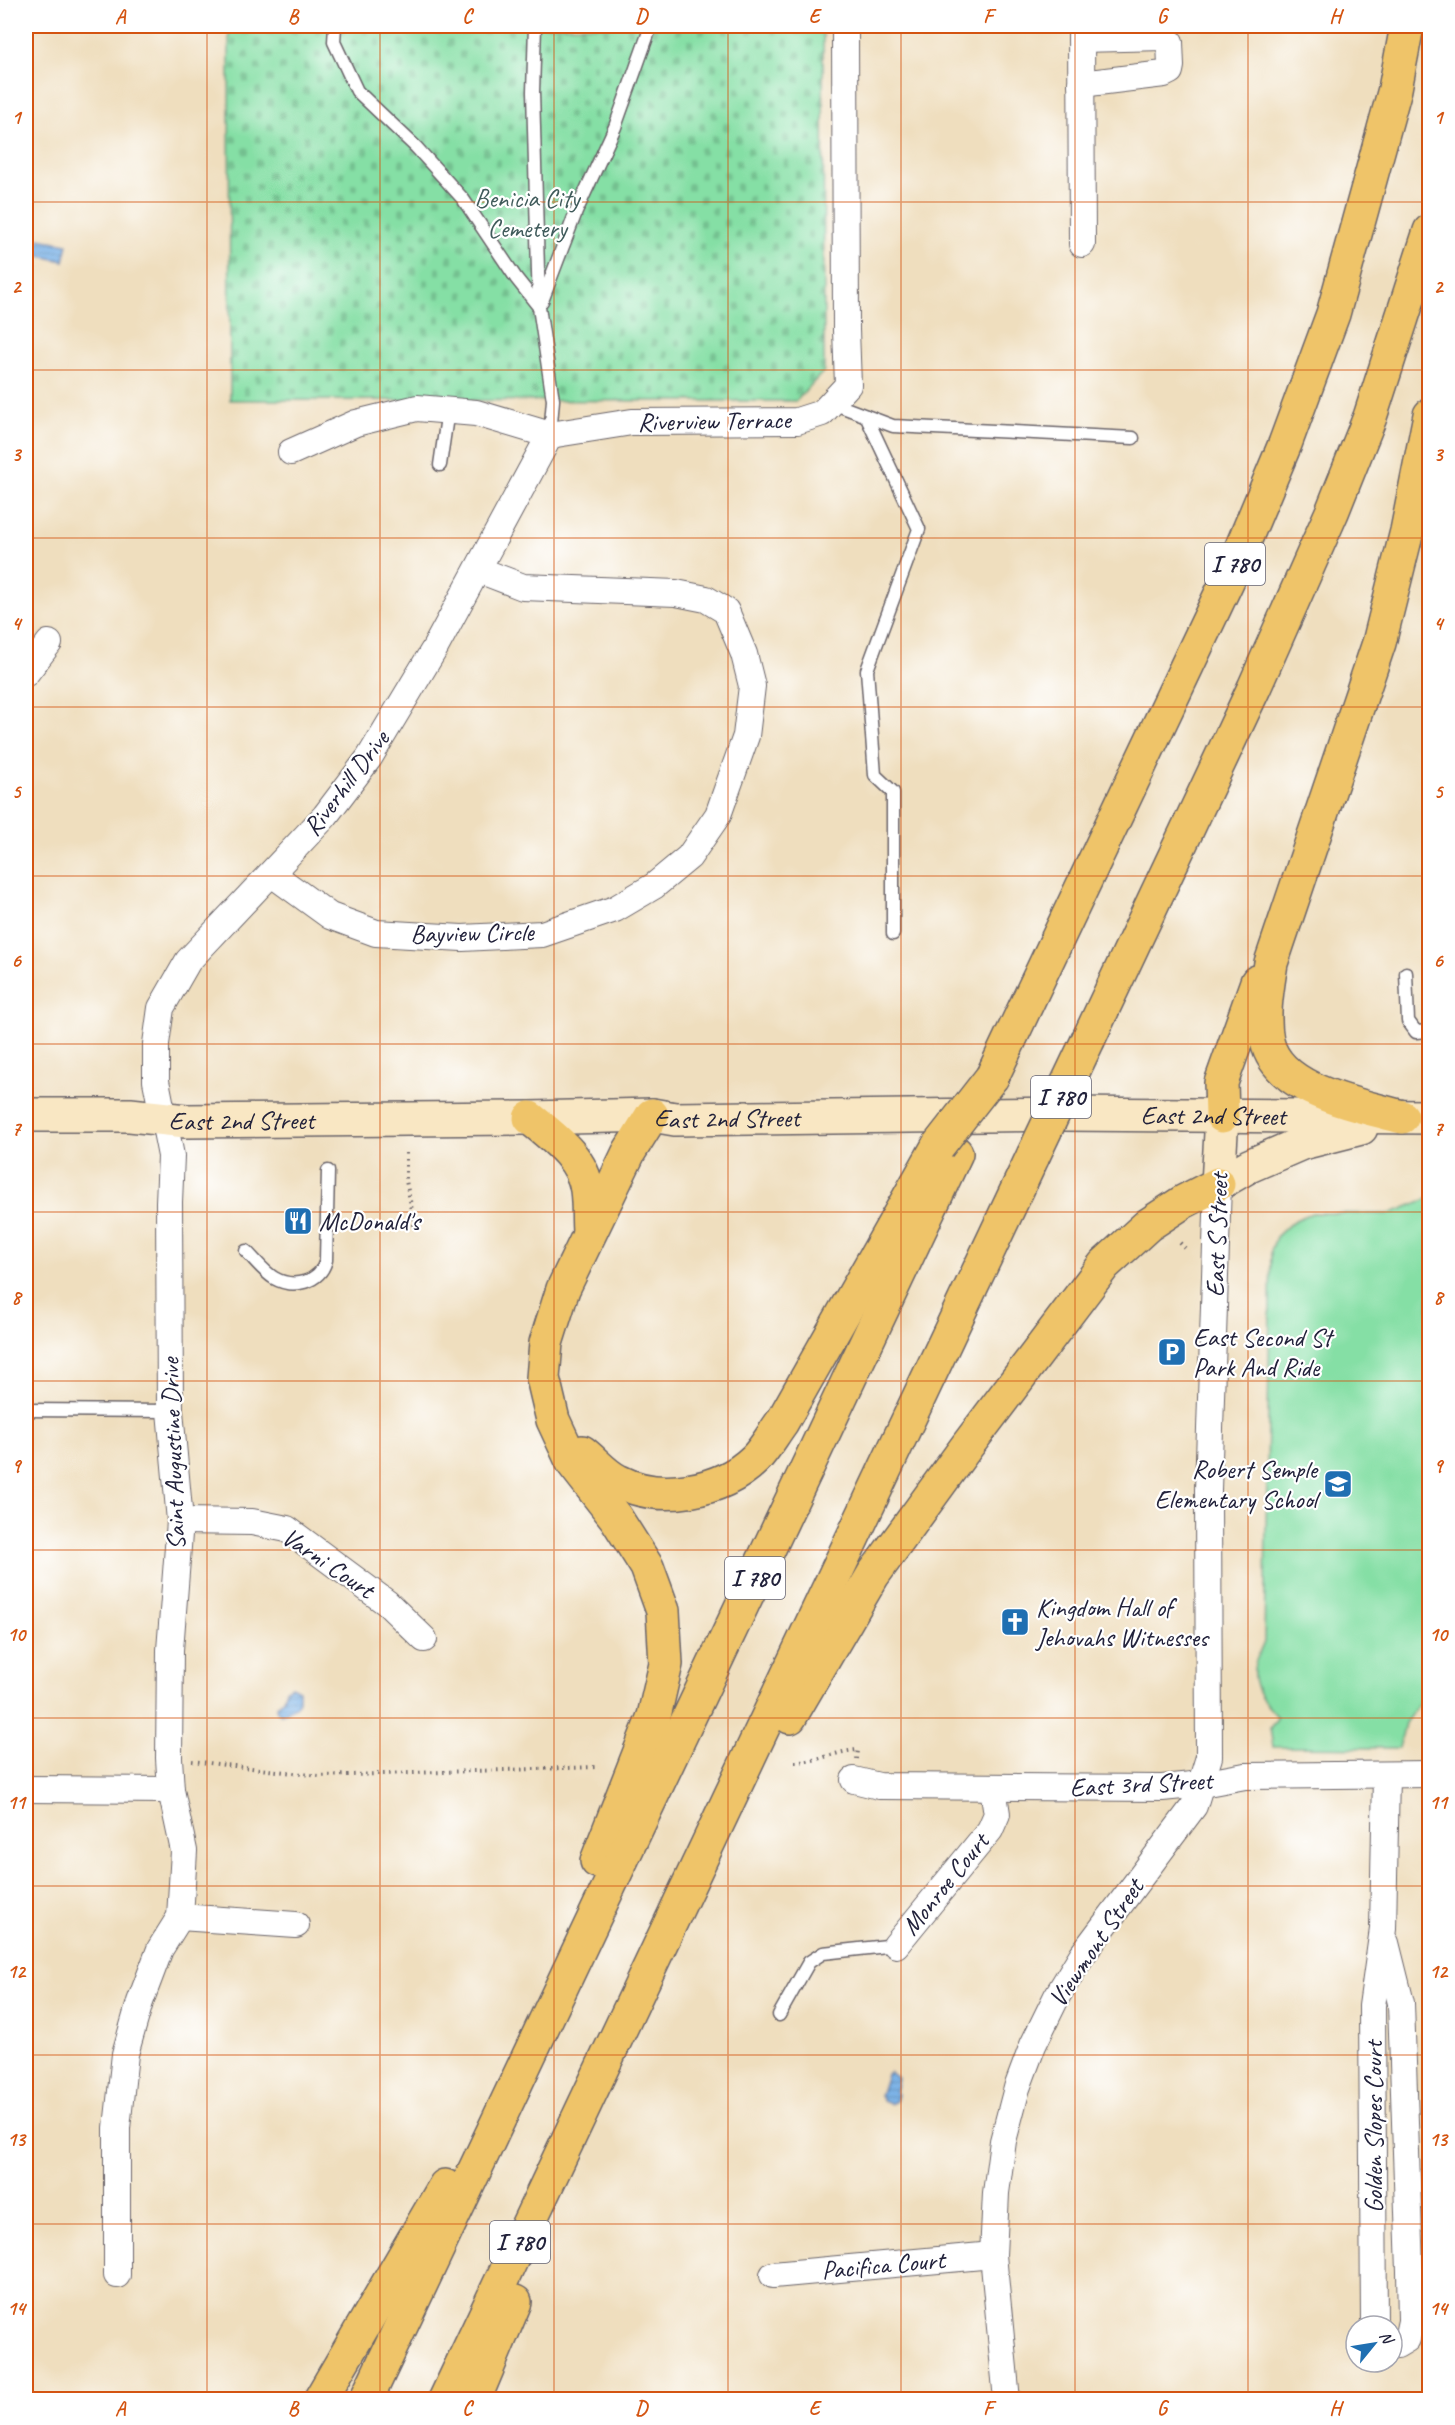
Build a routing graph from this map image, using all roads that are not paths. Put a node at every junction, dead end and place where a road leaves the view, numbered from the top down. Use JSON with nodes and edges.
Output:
{"nodes":[{"id":1,"x":335,"y":26,"type":"edge"},
{"id":2,"x":535,"y":26,"type":"edge"},
{"id":3,"x":651,"y":26,"type":"edge"},
{"id":4,"x":844,"y":26,"type":"edge"},
{"id":5,"x":1407,"y":26,"type":"edge"},
{"id":6,"x":1081,"y":32,"type":"edge"},
{"id":7,"x":1081,"y":84,"type":"junction"},
{"id":8,"x":1430,"y":231,"type":"edge"},
{"id":9,"x":1082,"y":244,"type":"dead end"},
{"id":10,"x":539,"y":307,"type":"junction"},
{"id":11,"x":832,"y":403,"type":"junction"},
{"id":12,"x":448,"y":410,"type":"junction"},
{"id":13,"x":1430,"y":415,"type":"edge"},
{"id":14,"x":866,"y":416,"type":"junction"},
{"id":15,"x":550,"y":435,"type":"junction"},
{"id":16,"x":1133,"y":438,"type":"dead end"},
{"id":17,"x":291,"y":452,"type":"dead end"},
{"id":18,"x":440,"y":465,"type":"dead end"},
{"id":19,"x":479,"y":570,"type":"junction"},
{"id":20,"x":272,"y":874,"type":"junction"},
{"id":21,"x":893,"y":934,"type":"dead end"},
{"id":22,"x":1270,"y":963,"type":"junction"},
{"id":23,"x":1406,"y":973,"type":"dead end"},
{"id":24,"x":1430,"y":1031,"type":"edge"},
{"id":25,"x":26,"y":1115,"type":"edge"},
{"id":26,"x":652,"y":1115,"type":"junction"},
{"id":27,"x":1222,"y":1116,"type":"junction"},
{"id":28,"x":1416,"y":1117,"type":"edge"},
{"id":29,"x":164,"y":1118,"type":"junction"},
{"id":30,"x":530,"y":1119,"type":"junction"},
{"id":31,"x":947,"y":1150,"type":"junction"},
{"id":32,"x":328,"y":1171,"type":"dead end"},
{"id":33,"x":1218,"y":1184,"type":"junction"},
{"id":34,"x":589,"y":1236,"type":"junction"},
{"id":35,"x":246,"y":1251,"type":"dead end"},
{"id":36,"x":26,"y":1410,"type":"edge"},
{"id":37,"x":170,"y":1411,"type":"junction"},
{"id":38,"x":564,"y":1439,"type":"junction"},
{"id":39,"x":180,"y":1521,"type":"junction"},
{"id":40,"x":424,"y":1639,"type":"dead end"},
{"id":41,"x":1429,"y":1771,"type":"edge"},
{"id":42,"x":1386,"y":1775,"type":"junction"},
{"id":43,"x":854,"y":1780,"type":"road end"},
{"id":44,"x":1202,"y":1784,"type":"junction"},
{"id":45,"x":993,"y":1788,"type":"junction"},
{"id":46,"x":26,"y":1789,"type":"edge"},
{"id":47,"x":171,"y":1790,"type":"junction"},
{"id":48,"x":717,"y":1825,"type":"junction"},
{"id":49,"x":180,"y":1917,"type":"junction"},
{"id":50,"x":296,"y":1924,"type":"dead end"},
{"id":51,"x":1383,"y":1929,"type":"junction"},
{"id":52,"x":896,"y":1945,"type":"joint"},
{"id":53,"x":553,"y":2004,"type":"junction"},
{"id":54,"x":779,"y":2015,"type":"dead end"},
{"id":55,"x":595,"y":2084,"type":"junction"},
{"id":56,"x":507,"y":2099,"type":"junction"},
{"id":57,"x":993,"y":2255,"type":"junction"},
{"id":58,"x":117,"y":2275,"type":"dead end"},
{"id":59,"x":773,"y":2275,"type":"dead end"},
{"id":60,"x":1374,"y":2314,"type":"edge"},
{"id":61,"x":1404,"y":2341,"type":"edge"},
{"id":62,"x":321,"y":2400,"type":"edge"},
{"id":63,"x":366,"y":2400,"type":"edge"},
{"id":64,"x":445,"y":2400,"type":"edge"},
{"id":65,"x":474,"y":2400,"type":"edge"},
{"id":66,"x":1008,"y":2400,"type":"edge"}],
"edges":[{"from":1,"to":10,"type":"lane"},
{"from":2,"to":10,"type":"lane"},
{"from":3,"to":10,"type":"lane"},
{"from":4,"to":11,"type":"street","name":"Riverview Terrace"},
{"from":5,"to":31,"type":"highway","number":"I 780","bridge":true},
{"from":6,"to":7,"type":"street"},
{"from":6,"to":7,"type":"street"},
{"from":7,"to":9,"type":"street"},
{"from":8,"to":48,"type":"highway","number":"I 780","bridge":true},
{"from":10,"to":15,"type":"lane"},
{"from":11,"to":14,"type":"lane"},
{"from":11,"to":15,"type":"street","name":"Riverview Terrace"},
{"from":12,"to":15,"type":"street","name":"Riverview Terrace"},
{"from":12,"to":17,"type":"street","name":"Riverview Terrace"},
{"from":12,"to":18,"type":"lane"},
{"from":13,"to":22,"type":"highway"},
{"from":14,"to":16,"type":"lane"},
{"from":14,"to":21,"type":"lane"},
{"from":15,"to":19,"type":"street","name":"Riverhill Drive"},
{"from":19,"to":20,"type":"street","name":"Riverhill Drive"},
{"from":19,"to":20,"type":"street","name":"Bayview Circle"},
{"from":20,"to":29,"type":"street","name":"Riverhill Drive"},
{"from":22,"to":27,"type":"highway"},
{"from":22,"to":28,"type":"highway"},
{"from":23,"to":24,"type":"lane"},
{"from":25,"to":29,"type":"main road","name":"East 2nd Street"},
{"from":26,"to":27,"type":"main road","name":"East 2nd Street"},
{"from":26,"to":30,"type":"main road","name":"East 2nd Street"},
{"from":26,"to":34,"type":"highway"},
{"from":27,"to":28,"type":"main road","name":"East 2nd Street"},
{"from":27,"to":33,"type":"main road","name":"East S Street"},
{"from":28,"to":33,"type":"main road"},
{"from":29,"to":30,"type":"main road","name":"East 2nd Street"},
{"from":29,"to":37,"type":"street","name":"Saint Augustine Drive"},
{"from":30,"to":34,"type":"highway"},
{"from":31,"to":38,"type":"highway"},
{"from":31,"to":53,"type":"highway","number":"I 780"},
{"from":32,"to":35,"type":"lane"},
{"from":33,"to":44,"type":"street","name":"East S Street"},
{"from":33,"to":48,"type":"highway"},
{"from":34,"to":38,"type":"highway"},
{"from":36,"to":37,"type":"lane"},
{"from":37,"to":39,"type":"street","name":"Saint Augustine Drive"},
{"from":38,"to":53,"type":"highway"},
{"from":39,"to":40,"type":"street","name":"Varni Court"},
{"from":39,"to":47,"type":"street","name":"Saint Augustine Drive"},
{"from":41,"to":42,"type":"street","name":"East 3rd Street"},
{"from":42,"to":44,"type":"street","name":"East 3rd Street"},
{"from":42,"to":51,"type":"street","name":"Golden Slopes Court"},
{"from":43,"to":45,"type":"street","name":"East 3rd Street"},
{"from":44,"to":45,"type":"street","name":"East 3rd Street"},
{"from":44,"to":57,"type":"street","name":"Viewmont Street"},
{"from":45,"to":52,"type":"street","name":"Monroe Court"},
{"from":46,"to":47,"type":"street"},
{"from":47,"to":49,"type":"street","name":"Saint Augustine Drive"},
{"from":48,"to":55,"type":"highway","number":"I 780"},
{"from":49,"to":50,"type":"street"},
{"from":49,"to":58,"type":"street"},
{"from":51,"to":60,"type":"street","name":"Golden Slopes Court"},
{"from":51,"to":61,"type":"street","name":"Golden Slopes Court"},
{"from":52,"to":54,"type":"lane"},
{"from":53,"to":56,"type":"highway","number":"I 780"},
{"from":55,"to":64,"type":"highway","number":"I 780"},
{"from":55,"to":65,"type":"highway"},
{"from":56,"to":62,"type":"highway"},
{"from":56,"to":63,"type":"highway","number":"I 780"},
{"from":57,"to":59,"type":"street","name":"Pacifica Court"},
{"from":57,"to":66,"type":"street","name":"Viewmont Street"}]}
